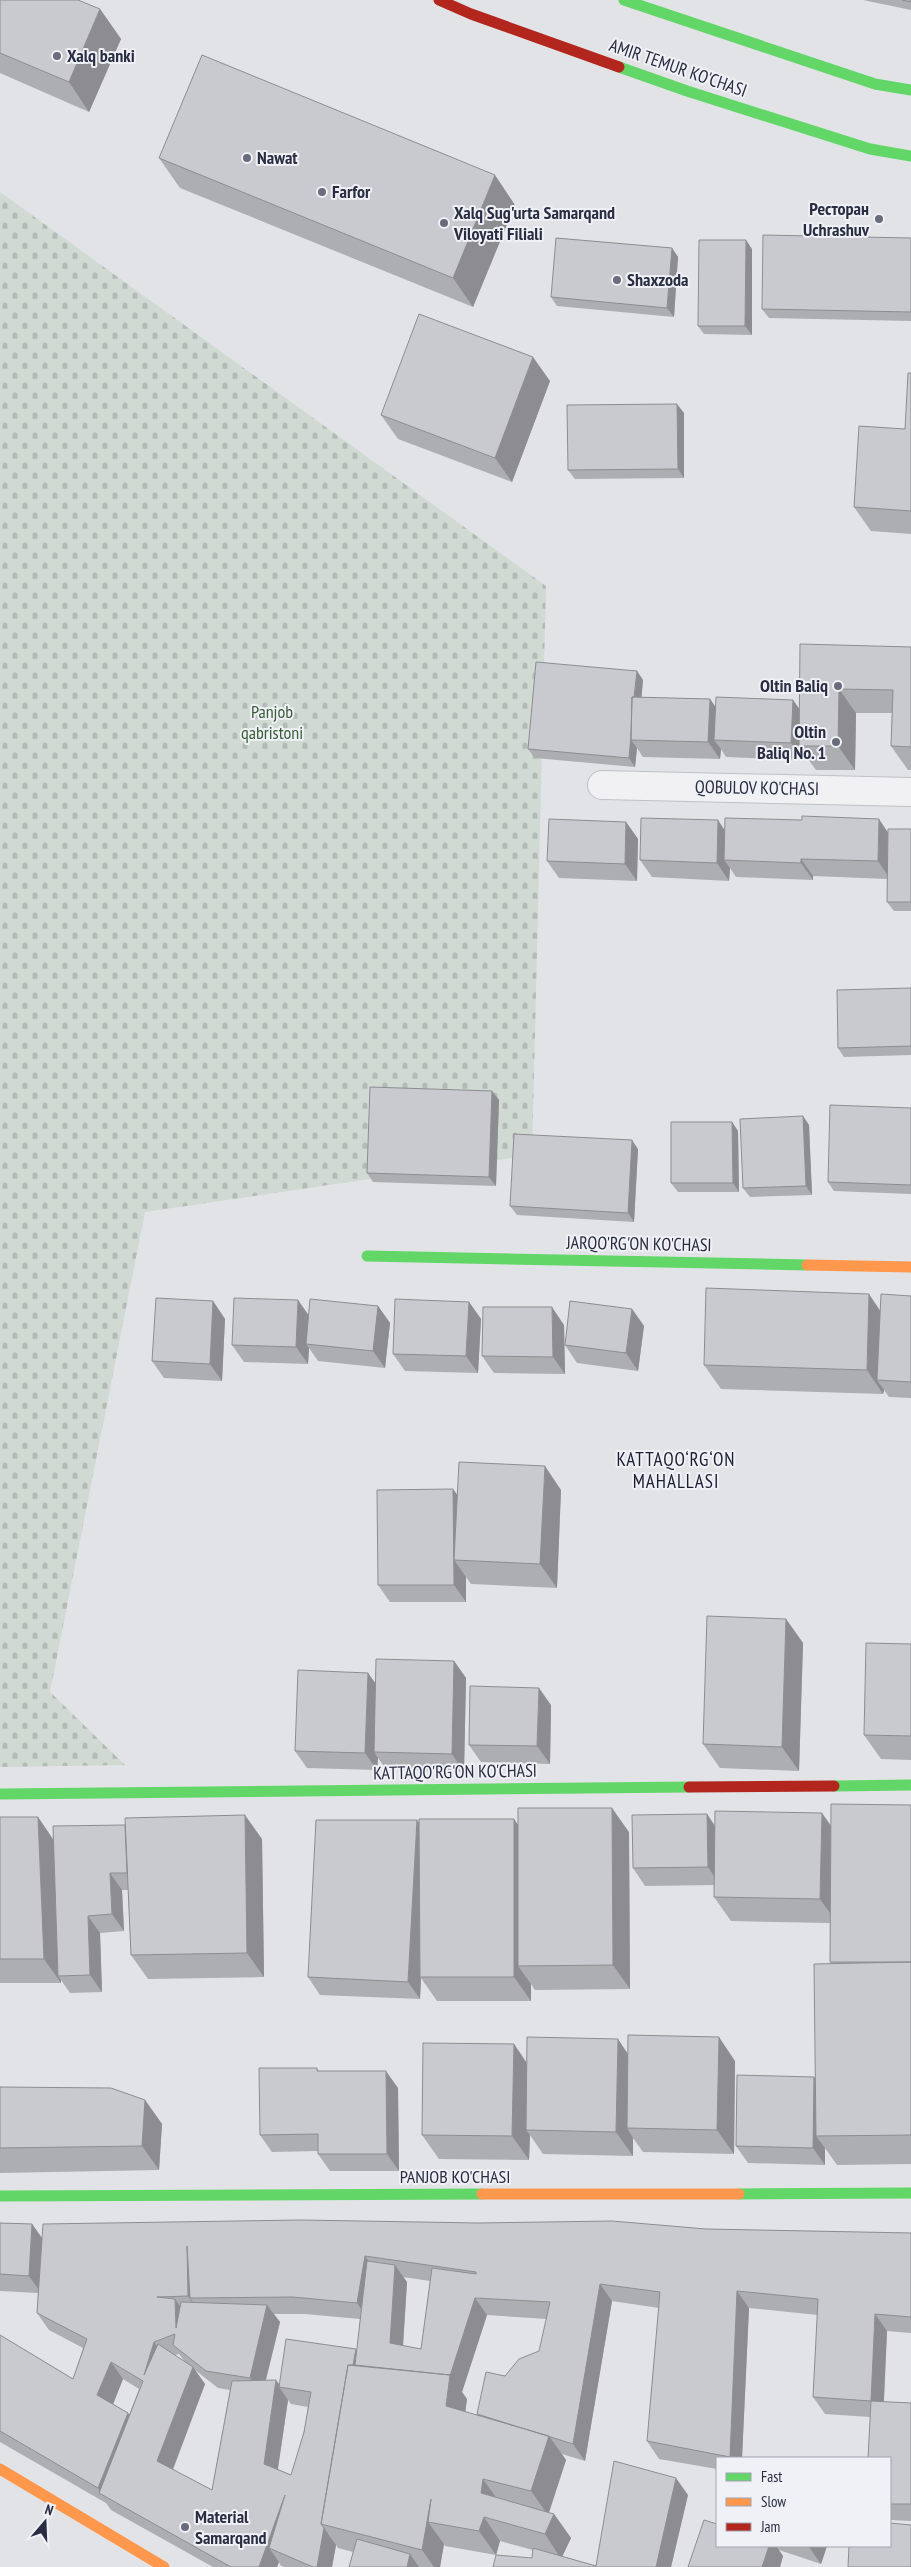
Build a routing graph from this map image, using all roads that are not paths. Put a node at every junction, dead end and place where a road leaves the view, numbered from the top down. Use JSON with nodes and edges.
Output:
{"nodes":[{"id":1,"x":438,"y":0,"type":"edge"},
{"id":2,"x":624,"y":0,"type":"edge"},
{"id":3,"x":911,"y":90,"type":"edge"},
{"id":4,"x":911,"y":156,"type":"edge"},
{"id":5,"x":602,"y":785,"type":"dead end"},
{"id":6,"x":911,"y":792,"type":"edge"},
{"id":7,"x":367,"y":1256,"type":"dead end"},
{"id":8,"x":911,"y":1267,"type":"edge"},
{"id":9,"x":911,"y":1785,"type":"edge"},
{"id":10,"x":0,"y":1794,"type":"edge"},
{"id":11,"x":911,"y":2193,"type":"edge"},
{"id":12,"x":0,"y":2196,"type":"edge"},
{"id":13,"x":0,"y":2469,"type":"edge"},
{"id":14,"x":164,"y":2567,"type":"edge"}],
"edges":[{"from":1,"to":4,"type":"street","name":"AMIR TEMUR KO'CHASI"},
{"from":2,"to":3,"type":"street"},
{"from":5,"to":6,"type":"street","name":"QOBULOV KO'CHASI"},
{"from":7,"to":8,"type":"street","name":"JARQO'RG'ON KO'CHASI"},
{"from":9,"to":10,"type":"street","name":"KATTAQO'RG'ON KO'CHASI"},
{"from":11,"to":12,"type":"street","name":"PANJOB KO'CHASI"},
{"from":13,"to":14,"type":"street"}]}
